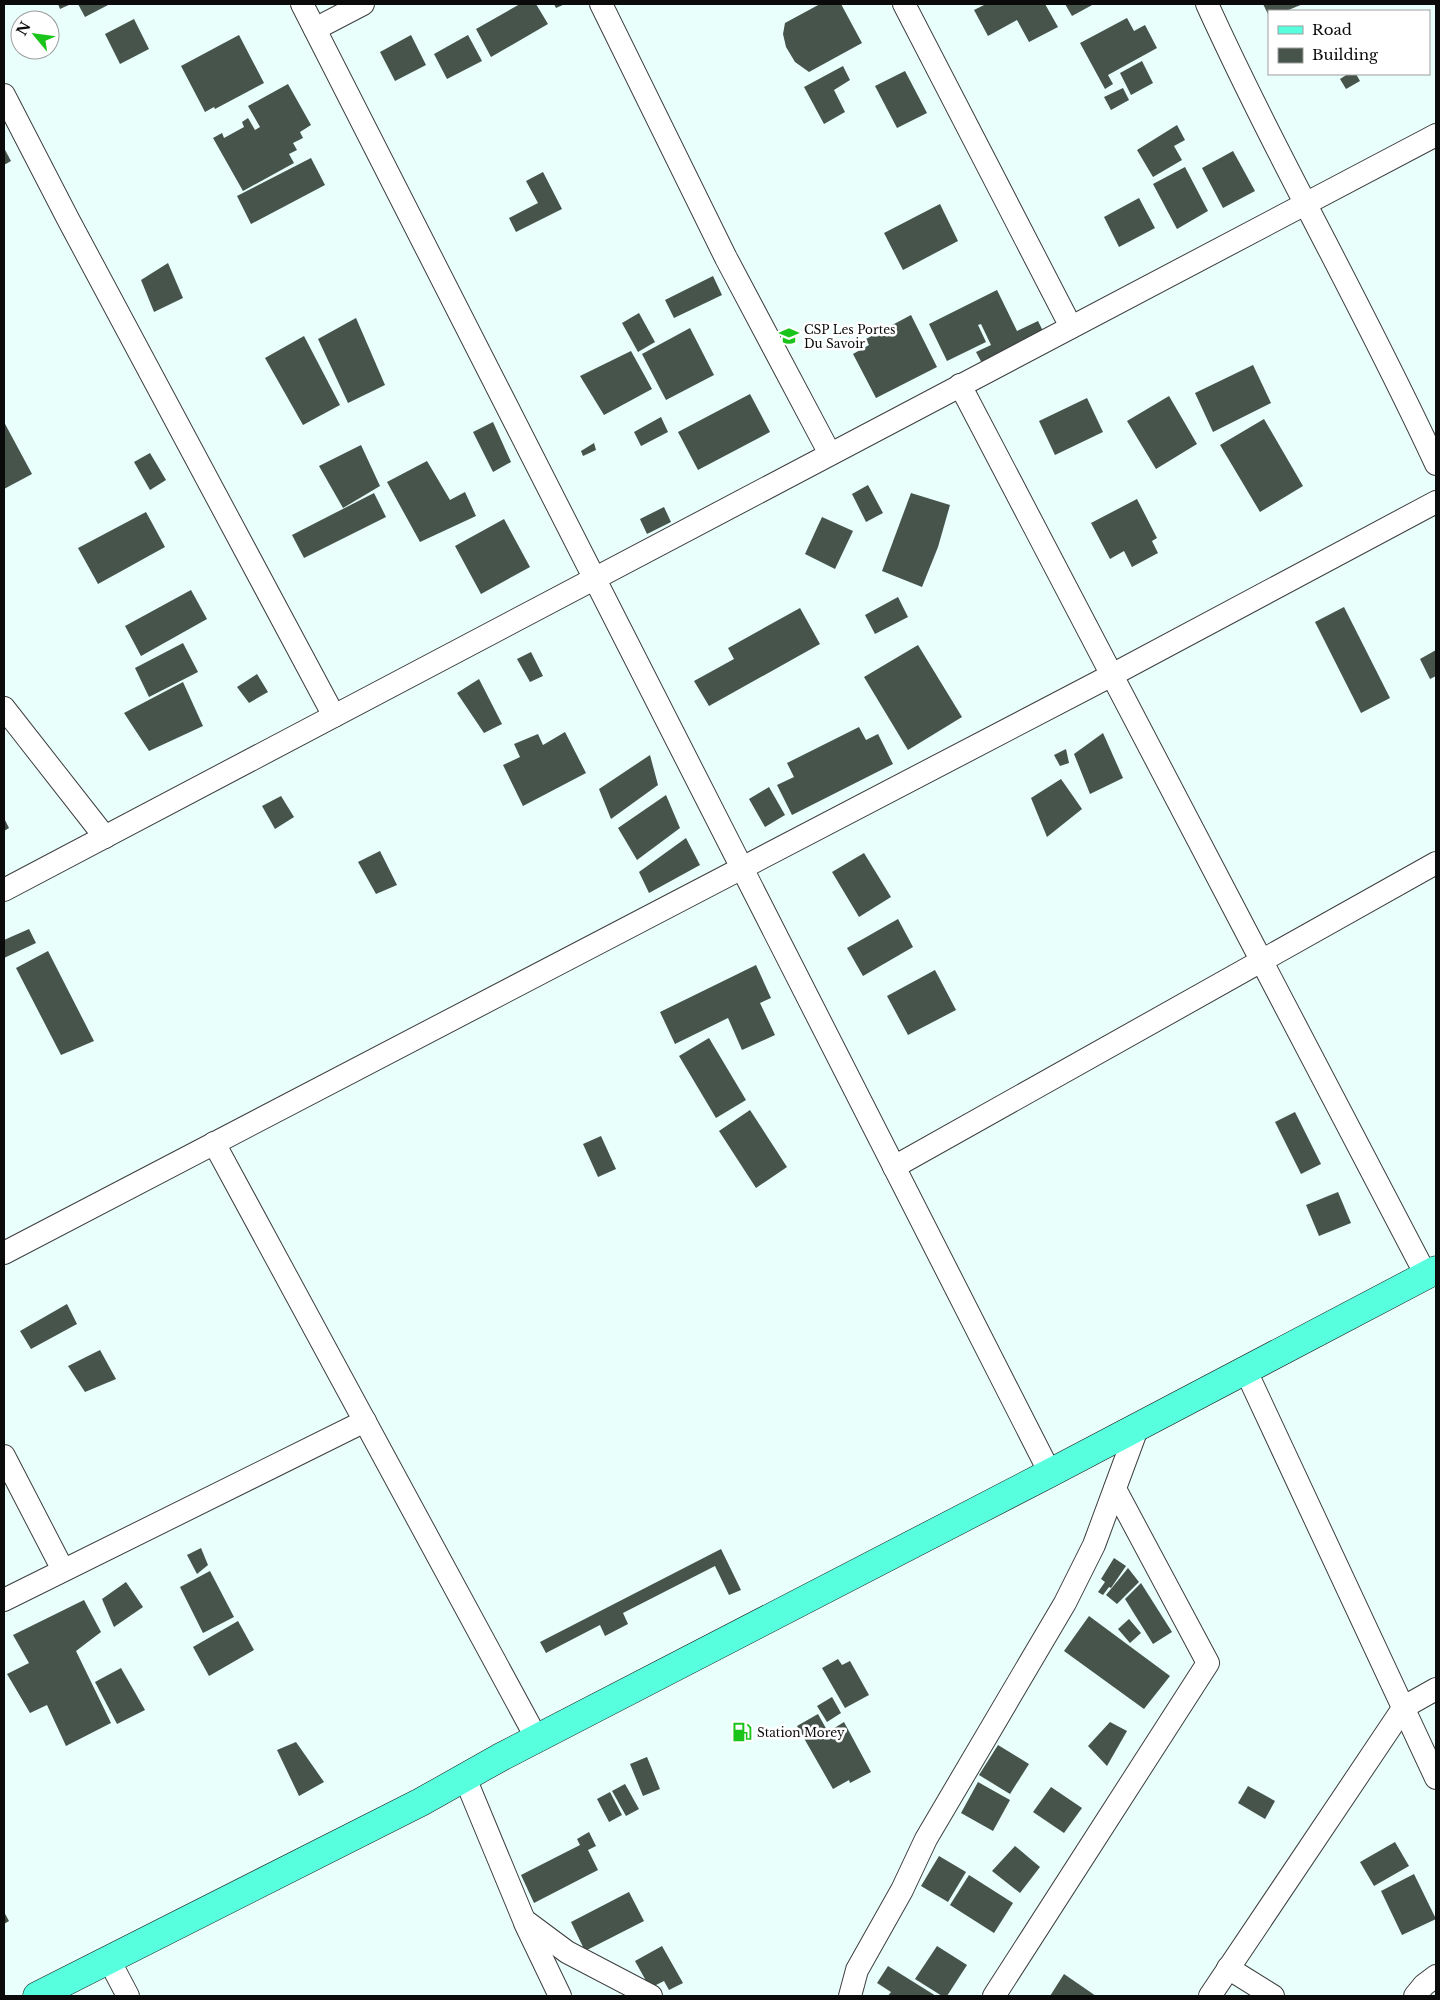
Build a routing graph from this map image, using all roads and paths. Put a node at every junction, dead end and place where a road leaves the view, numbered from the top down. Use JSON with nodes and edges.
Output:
{"nodes":[{"id":1,"x":302,"y":4,"type":"edge"},
{"id":2,"x":363,"y":4,"type":"edge"},
{"id":3,"x":601,"y":4,"type":"edge"},
{"id":4,"x":904,"y":4,"type":"edge"},
{"id":5,"x":1207,"y":4,"type":"edge"},
{"id":6,"x":315,"y":28,"type":"junction"},
{"id":7,"x":4,"y":95,"type":"edge"},
{"id":8,"x":1436,"y":135,"type":"edge"},
{"id":9,"x":1304,"y":203,"type":"junction"},
{"id":10,"x":1071,"y":327,"type":"junction"},
{"id":11,"x":960,"y":385,"type":"junction"},
{"id":12,"x":830,"y":454,"type":"junction"},
{"id":13,"x":1436,"y":464,"type":"edge"},
{"id":14,"x":1436,"y":502,"type":"edge"},
{"id":15,"x":595,"y":578,"type":"junction"},
{"id":16,"x":1112,"y":675,"type":"junction"},
{"id":17,"x":4,"y":708,"type":"edge"},
{"id":18,"x":334,"y":716,"type":"junction"},
{"id":19,"x":105,"y":837,"type":"junction"},
{"id":20,"x":1436,"y":863,"type":"edge"},
{"id":21,"x":742,"y":868,"type":"junction"},
{"id":22,"x":4,"y":890,"type":"edge"},
{"id":23,"x":1262,"y":961,"type":"junction"},
{"id":24,"x":214,"y":1143,"type":"junction"},
{"id":25,"x":894,"y":1167,"type":"junction"},
{"id":26,"x":4,"y":1253,"type":"edge"},
{"id":27,"x":1431,"y":1273,"type":"edge"},
{"id":28,"x":1245,"y":1370,"type":"junction"},
{"id":29,"x":365,"y":1421,"type":"junction"},
{"id":30,"x":1138,"y":1426,"type":"junction"},
{"id":31,"x":4,"y":1456,"type":"edge"},
{"id":32,"x":1050,"y":1473,"type":"junction"},
{"id":33,"x":1115,"y":1489,"type":"junction"},
{"id":34,"x":63,"y":1570,"type":"junction"},
{"id":35,"x":4,"y":1600,"type":"edge"},
{"id":36,"x":1436,"y":1689,"type":"edge"},
{"id":37,"x":1404,"y":1707,"type":"junction"},
{"id":38,"x":537,"y":1739,"type":"junction"},
{"id":39,"x":465,"y":1778,"type":"junction"},
{"id":40,"x":1436,"y":1778,"type":"edge"},
{"id":41,"x":524,"y":1920,"type":"junction"},
{"id":42,"x":110,"y":1960,"type":"junction"},
{"id":43,"x":1228,"y":1968,"type":"junction"},
{"id":44,"x":1436,"y":1976,"type":"edge"},
{"id":45,"x":37,"y":1996,"type":"edge"},
{"id":46,"x":128,"y":1996,"type":"edge"},
{"id":47,"x":560,"y":1996,"type":"edge"},
{"id":48,"x":651,"y":1996,"type":"edge"},
{"id":49,"x":850,"y":1996,"type":"edge"},
{"id":50,"x":994,"y":1996,"type":"edge"},
{"id":51,"x":1210,"y":1996,"type":"edge"},
{"id":52,"x":1274,"y":1996,"type":"edge"},
{"id":53,"x":1415,"y":1996,"type":"edge"}],
"edges":[{"from":1,"to":6,"type":"street"},
{"from":2,"to":6,"type":"street"},
{"from":3,"to":12,"type":"street"},
{"from":4,"to":10,"type":"street"},
{"from":5,"to":9,"type":"street"},
{"from":6,"to":15,"type":"street"},
{"from":7,"to":18,"type":"street"},
{"from":8,"to":9,"type":"street"},
{"from":9,"to":10,"type":"street"},
{"from":9,"to":13,"type":"street"},
{"from":10,"to":11,"type":"street"},
{"from":11,"to":12,"type":"street"},
{"from":11,"to":16,"type":"street"},
{"from":12,"to":15,"type":"street"},
{"from":14,"to":16,"type":"street"},
{"from":15,"to":18,"type":"street"},
{"from":15,"to":21,"type":"street"},
{"from":16,"to":21,"type":"street"},
{"from":16,"to":23,"type":"street"},
{"from":17,"to":19,"type":"street"},
{"from":18,"to":19,"type":"street"},
{"from":19,"to":22,"type":"street"},
{"from":20,"to":23,"type":"street"},
{"from":21,"to":24,"type":"street"},
{"from":21,"to":25,"type":"street"},
{"from":23,"to":25,"type":"street"},
{"from":23,"to":27,"type":"street"},
{"from":24,"to":26,"type":"street"},
{"from":24,"to":29,"type":"street"},
{"from":25,"to":32,"type":"street"},
{"from":27,"to":28,"type":"main road"},
{"from":28,"to":30,"type":"main road"},
{"from":28,"to":37,"type":"street"},
{"from":29,"to":34,"type":"street"},
{"from":29,"to":38,"type":"street"},
{"from":30,"to":32,"type":"main road"},
{"from":30,"to":33,"type":"street"},
{"from":31,"to":34,"type":"street"},
{"from":32,"to":38,"type":"main road"},
{"from":33,"to":49,"type":"street"},
{"from":33,"to":50,"type":"street"},
{"from":34,"to":35,"type":"street"},
{"from":36,"to":37,"type":"street"},
{"from":37,"to":40,"type":"street"},
{"from":37,"to":43,"type":"street"},
{"from":38,"to":39,"type":"main road"},
{"from":39,"to":41,"type":"street"},
{"from":39,"to":42,"type":"main road"},
{"from":41,"to":47,"type":"street"},
{"from":41,"to":48,"type":"street"},
{"from":42,"to":45,"type":"main road"},
{"from":42,"to":46,"type":"street"},
{"from":43,"to":51,"type":"street"},
{"from":43,"to":52,"type":"street"},
{"from":44,"to":53,"type":"street"}]}
